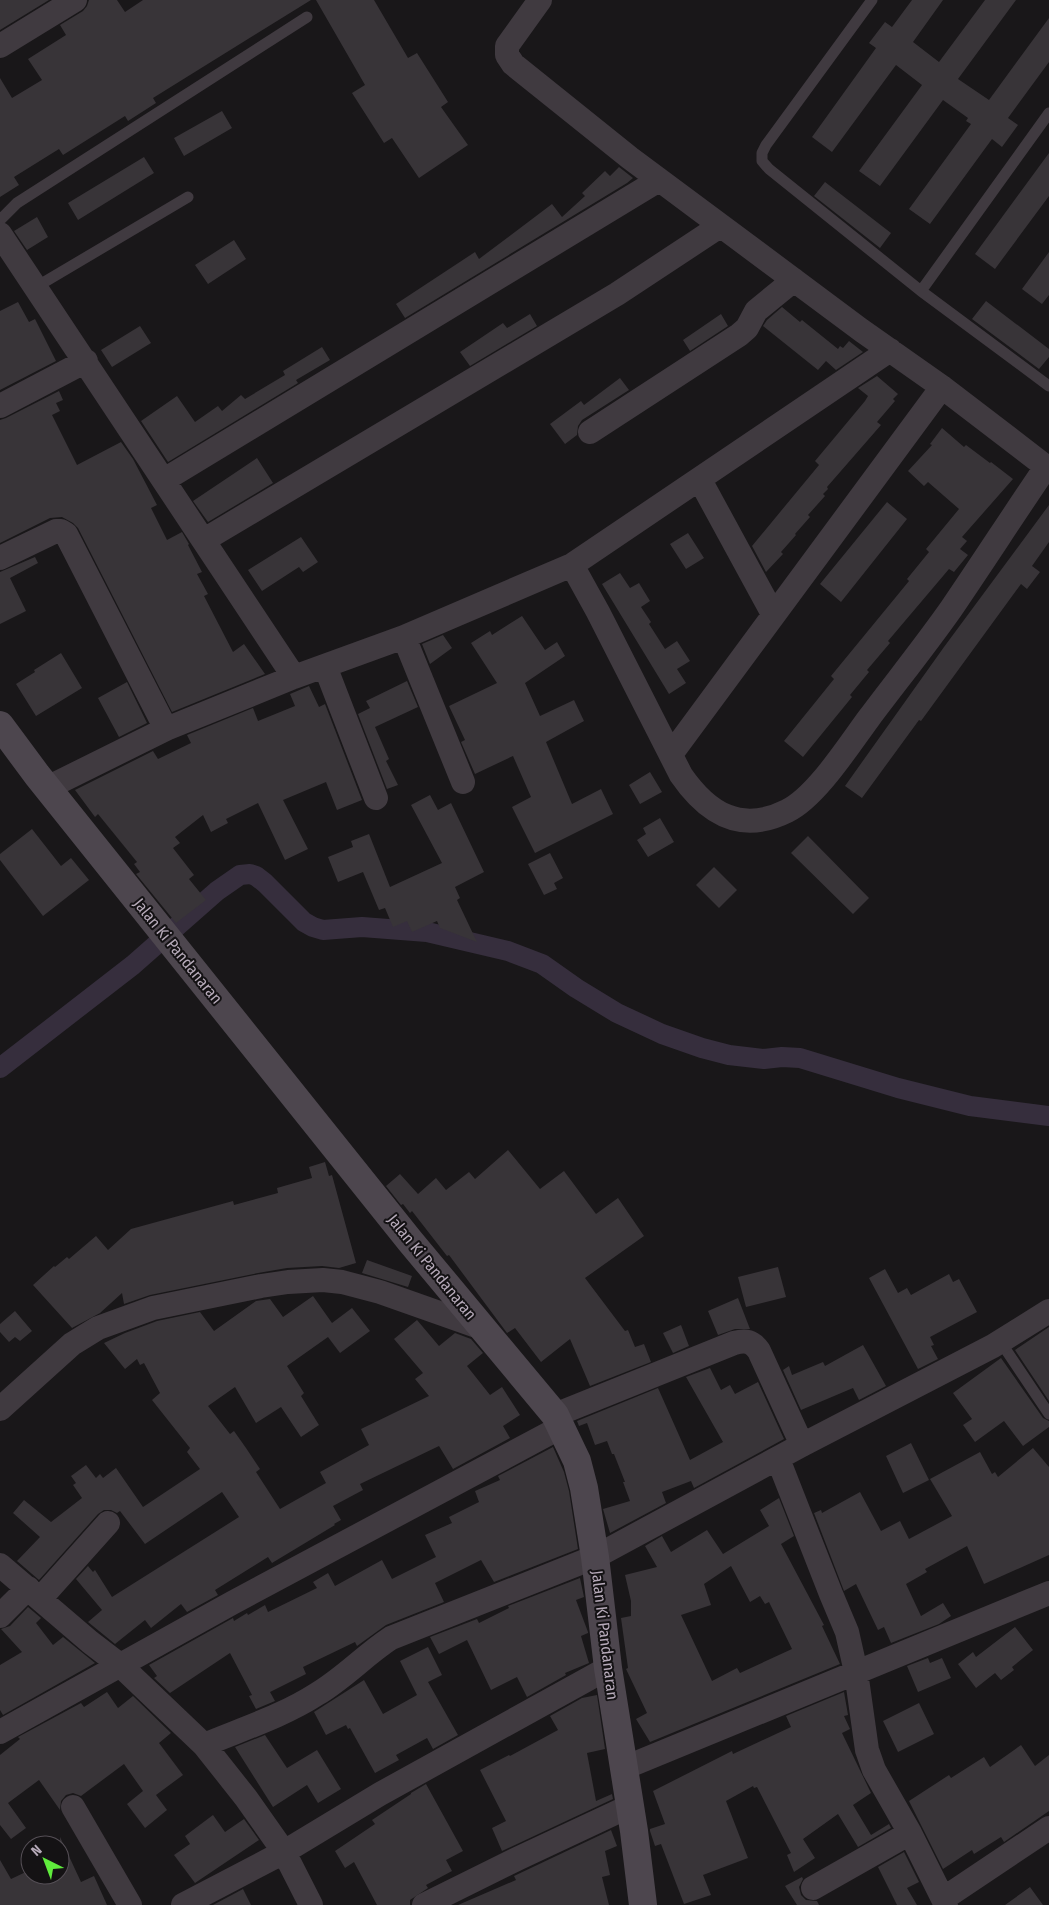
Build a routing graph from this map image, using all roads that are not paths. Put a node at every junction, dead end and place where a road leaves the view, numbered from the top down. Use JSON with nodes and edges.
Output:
{"nodes":[{"id":1,"x":75,"y":0,"type":"edge"},
{"id":2,"x":540,"y":0,"type":"edge"},
{"id":3,"x":872,"y":0,"type":"edge"},
{"id":4,"x":307,"y":17,"type":"dead end"},
{"id":5,"x":0,"y":46,"type":"edge"},
{"id":6,"x":1049,"y":113,"type":"edge"},
{"id":7,"x":659,"y":180,"type":"junction"},
{"id":8,"x":188,"y":197,"type":"dead end"},
{"id":9,"x":0,"y":220,"type":"edge"},
{"id":10,"x":720,"y":226,"type":"junction"},
{"id":11,"x":0,"y":234,"type":"edge"},
{"id":12,"x":794,"y":280,"type":"junction"},
{"id":13,"x":36,"y":287,"type":"junction"},
{"id":14,"x":921,"y":291,"type":"junction"},
{"id":15,"x":890,"y":350,"type":"junction"},
{"id":16,"x":86,"y":362,"type":"junction"},
{"id":17,"x":1049,"y":386,"type":"edge"},
{"id":18,"x":942,"y":387,"type":"junction"},
{"id":19,"x":0,"y":406,"type":"edge"},
{"id":20,"x":590,"y":432,"type":"dead end"},
{"id":21,"x":1048,"y":466,"type":"edge"},
{"id":22,"x":164,"y":480,"type":"junction"},
{"id":23,"x":700,"y":480,"type":"junction"},
{"id":24,"x":204,"y":540,"type":"junction"},
{"id":25,"x":0,"y":558,"type":"edge"},
{"id":26,"x":572,"y":565,"type":"junction"},
{"id":27,"x":774,"y":614,"type":"junction"},
{"id":28,"x":404,"y":637,"type":"junction"},
{"id":29,"x":325,"y":666,"type":"junction"},
{"id":30,"x":294,"y":677,"type":"junction"},
{"id":31,"x":0,"y":725,"type":"edge"},
{"id":32,"x":166,"y":729,"type":"junction"},
{"id":33,"x":672,"y":753,"type":"junction"},
{"id":34,"x":463,"y":782,"type":"dead end"},
{"id":35,"x":47,"y":788,"type":"junction"},
{"id":36,"x":376,"y":798,"type":"dead end"},
{"id":37,"x":1049,"y":1311,"type":"edge"},
{"id":38,"x":482,"y":1328,"type":"junction"},
{"id":39,"x":1000,"y":1341,"type":"junction"},
{"id":40,"x":0,"y":1409,"type":"edge"},
{"id":41,"x":1049,"y":1414,"type":"edge"},
{"id":42,"x":558,"y":1421,"type":"junction"},
{"id":43,"x":802,"y":1445,"type":"junction"},
{"id":44,"x":778,"y":1459,"type":"junction"},
{"id":45,"x":108,"y":1523,"type":"dead end"},
{"id":46,"x":596,"y":1557,"type":"junction"},
{"id":47,"x":0,"y":1565,"type":"edge"},
{"id":48,"x":34,"y":1594,"type":"junction"},
{"id":49,"x":1049,"y":1594,"type":"edge"},
{"id":50,"x":0,"y":1616,"type":"edge"},
{"id":51,"x":120,"y":1665,"type":"junction"},
{"id":52,"x":608,"y":1668,"type":"junction"},
{"id":53,"x":856,"y":1672,"type":"junction"},
{"id":54,"x":0,"y":1732,"type":"edge"},
{"id":55,"x":204,"y":1745,"type":"junction"},
{"id":56,"x":624,"y":1768,"type":"junction"},
{"id":57,"x":630,"y":1806,"type":"junction"},
{"id":58,"x":73,"y":1807,"type":"dead end"},
{"id":59,"x":1049,"y":1828,"type":"edge"},
{"id":60,"x":910,"y":1833,"type":"junction"},
{"id":61,"x":284,"y":1852,"type":"junction"},
{"id":62,"x":814,"y":1888,"type":"dead end"},
{"id":63,"x":945,"y":1902,"type":"edge"},
{"id":64,"x":130,"y":1905,"type":"edge"},
{"id":65,"x":183,"y":1905,"type":"edge"},
{"id":66,"x":311,"y":1905,"type":"edge"},
{"id":67,"x":424,"y":1905,"type":"edge"},
{"id":68,"x":643,"y":1905,"type":"edge"}],
"edges":[{"from":1,"to":5,"type":"street"},
{"from":2,"to":7,"type":"street"},
{"from":3,"to":14,"type":"lane"},
{"from":4,"to":9,"type":"lane"},
{"from":6,"to":14,"type":"lane"},
{"from":7,"to":10,"type":"street"},
{"from":7,"to":22,"type":"street"},
{"from":8,"to":13,"type":"lane"},
{"from":10,"to":12,"type":"street"},
{"from":10,"to":24,"type":"street"},
{"from":11,"to":13,"type":"street"},
{"from":12,"to":15,"type":"street"},
{"from":12,"to":20,"type":"street"},
{"from":13,"to":16,"type":"street"},
{"from":14,"to":17,"type":"lane"},
{"from":15,"to":18,"type":"street"},
{"from":15,"to":23,"type":"street"},
{"from":16,"to":19,"type":"street"},
{"from":16,"to":22,"type":"street"},
{"from":18,"to":21,"type":"street"},
{"from":18,"to":27,"type":"street"},
{"from":21,"to":33,"type":"street"},
{"from":22,"to":24,"type":"street"},
{"from":23,"to":26,"type":"street"},
{"from":23,"to":27,"type":"street"},
{"from":24,"to":30,"type":"street"},
{"from":25,"to":32,"type":"street"},
{"from":26,"to":28,"type":"street"},
{"from":26,"to":33,"type":"street"},
{"from":27,"to":33,"type":"street"},
{"from":28,"to":29,"type":"street"},
{"from":28,"to":34,"type":"street"},
{"from":29,"to":30,"type":"street"},
{"from":29,"to":36,"type":"street"},
{"from":30,"to":32,"type":"street"},
{"from":31,"to":35,"type":"main road","name":"Jalan Ki Pandanaran"},
{"from":32,"to":35,"type":"street"},
{"from":35,"to":38,"type":"main road","name":"Jalan Ki Pandanaran"},
{"from":37,"to":39,"type":"street"},
{"from":38,"to":40,"type":"street"},
{"from":38,"to":42,"type":"main road","name":"Jalan Ki Pandanaran"},
{"from":39,"to":41,"type":"lane"},
{"from":39,"to":43,"type":"street"},
{"from":42,"to":43,"type":"street"},
{"from":42,"to":46,"type":"main road","name":"Jalan Ki Pandanaran"},
{"from":42,"to":51,"type":"street"},
{"from":43,"to":44,"type":"street"},
{"from":44,"to":46,"type":"street"},
{"from":44,"to":53,"type":"street"},
{"from":45,"to":48,"type":"street"},
{"from":46,"to":52,"type":"main road","name":"Jalan Ki Pandanaran"},
{"from":46,"to":55,"type":"street"},
{"from":47,"to":48,"type":"street"},
{"from":48,"to":50,"type":"street"},
{"from":48,"to":51,"type":"street"},
{"from":49,"to":53,"type":"street"},
{"from":51,"to":54,"type":"street"},
{"from":51,"to":55,"type":"street"},
{"from":52,"to":56,"type":"main road","name":"Jalan Ki Pandanaran"},
{"from":52,"to":61,"type":"street"},
{"from":53,"to":56,"type":"street"},
{"from":53,"to":60,"type":"street"},
{"from":55,"to":61,"type":"street"},
{"from":56,"to":57,"type":"main road","name":"Jalan Ki Pandanaran"},
{"from":57,"to":67,"type":"street"},
{"from":57,"to":68,"type":"main road","name":"Jalan Ki Pandanaran"},
{"from":58,"to":64,"type":"street"},
{"from":59,"to":63,"type":"street"},
{"from":60,"to":62,"type":"street"},
{"from":60,"to":63,"type":"street"},
{"from":61,"to":65,"type":"street"},
{"from":61,"to":66,"type":"street"}]}
